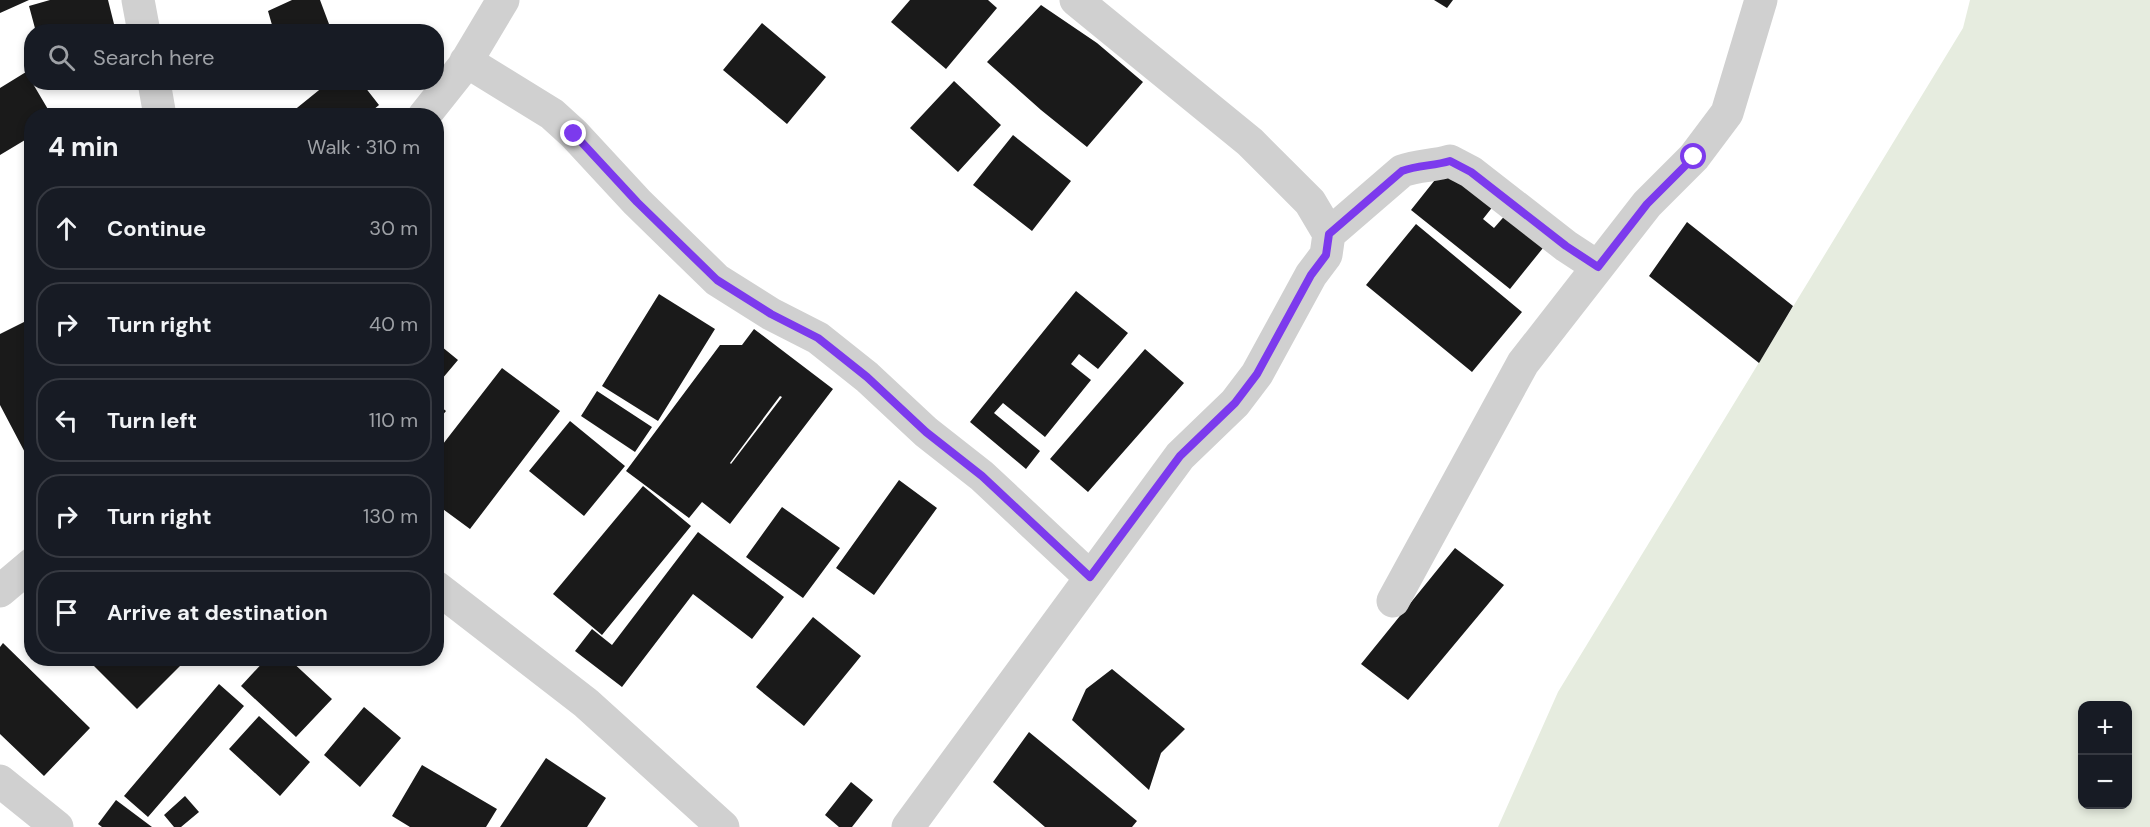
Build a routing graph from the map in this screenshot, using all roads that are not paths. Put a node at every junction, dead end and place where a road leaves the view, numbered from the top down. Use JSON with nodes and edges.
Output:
{"nodes":[{"id":1,"x":138,"y":0,"type":"edge"},
{"id":2,"x":503,"y":0,"type":"edge"},
{"id":3,"x":1076,"y":0,"type":"edge"},
{"id":4,"x":1761,"y":0,"type":"edge"},
{"id":5,"x":142,"y":24,"type":"edge"},
{"id":6,"x":466,"y":61,"type":"junction"},
{"id":7,"x":155,"y":90,"type":"edge"},
{"id":8,"x":444,"y":90,"type":"edge"},
{"id":9,"x":444,"y":90,"type":"edge"},
{"id":10,"x":159,"y":108,"type":"edge"},
{"id":11,"x":430,"y":108,"type":"edge"},
{"id":12,"x":1329,"y":234,"type":"junction"},
{"id":13,"x":1598,"y":267,"type":"junction"},
{"id":14,"x":24,"y":571,"type":"edge"},
{"id":15,"x":1090,"y":577,"type":"junction"},
{"id":16,"x":0,"y":591,"type":"edge"},
{"id":17,"x":444,"y":593,"type":"edge"},
{"id":18,"x":1393,"y":601,"type":"dead end"},
{"id":19,"x":0,"y":781,"type":"edge"},
{"id":20,"x":57,"y":827,"type":"edge"},
{"id":21,"x":723,"y":827,"type":"edge"},
{"id":22,"x":908,"y":827,"type":"edge"}],
"edges":[{"from":1,"to":5,"type":"street"},
{"from":2,"to":6,"type":"street"},
{"from":3,"to":12,"type":"street"},
{"from":4,"to":13,"type":"street"},
{"from":6,"to":9,"type":"street"},
{"from":6,"to":15,"type":"street"},
{"from":7,"to":10,"type":"street"},
{"from":8,"to":11,"type":"street"},
{"from":12,"to":13,"type":"street"},
{"from":12,"to":15,"type":"street"},
{"from":13,"to":18,"type":"street"},
{"from":14,"to":16,"type":"street"},
{"from":15,"to":22,"type":"street"},
{"from":17,"to":21,"type":"street"},
{"from":19,"to":20,"type":"street"}]}
